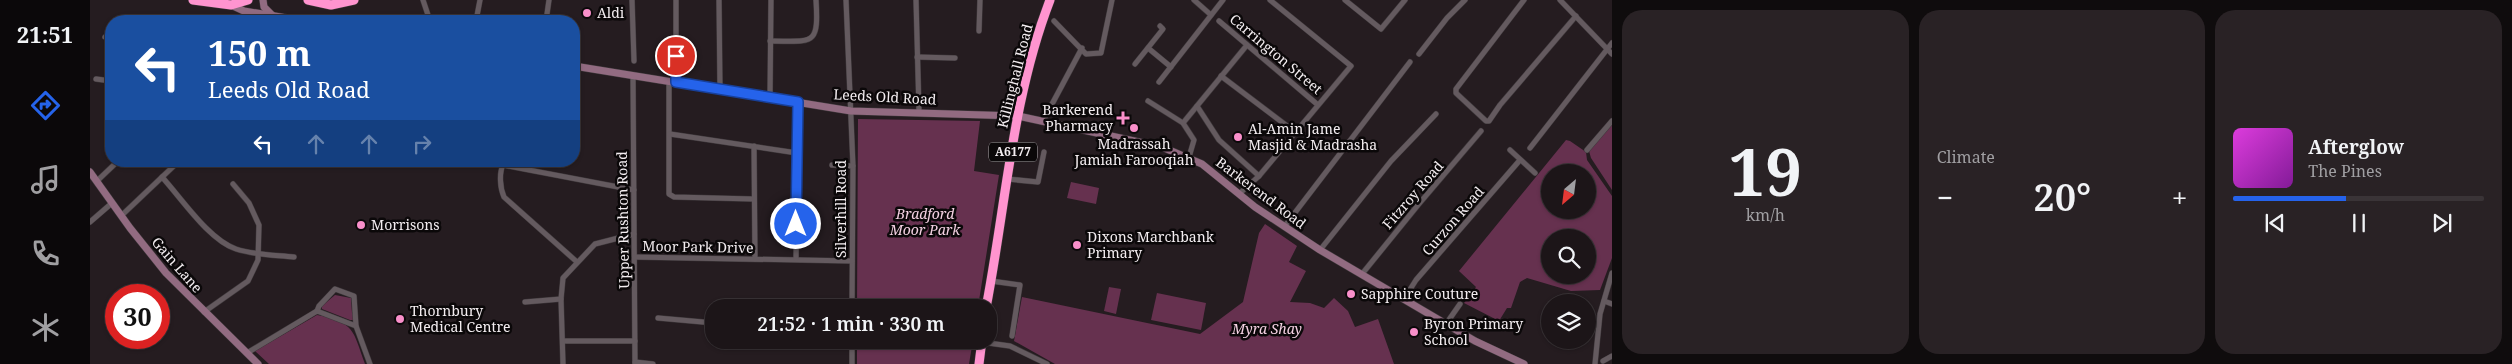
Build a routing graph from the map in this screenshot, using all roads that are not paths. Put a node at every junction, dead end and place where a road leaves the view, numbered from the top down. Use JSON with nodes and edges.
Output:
{"nodes":[{"id":1,"x":193,"y":0,"type":"edge"},
{"id":2,"x":248,"y":0,"type":"edge"},
{"id":3,"x":262,"y":0,"type":"edge"},
{"id":4,"x":308,"y":0,"type":"edge"},
{"id":5,"x":354,"y":0,"type":"edge"},
{"id":6,"x":480,"y":0,"type":"edge"},
{"id":7,"x":549,"y":0,"type":"edge"},
{"id":8,"x":632,"y":0,"type":"edge"},
{"id":9,"x":676,"y":0,"type":"edge"},
{"id":10,"x":719,"y":0,"type":"edge"},
{"id":11,"x":771,"y":0,"type":"edge"},
{"id":12,"x":816,"y":0,"type":"edge"},
{"id":13,"x":846,"y":0,"type":"edge"},
{"id":14,"x":916,"y":0,"type":"edge"},
{"id":15,"x":980,"y":0,"type":"edge"},
{"id":16,"x":1050,"y":0,"type":"edge"},
{"id":17,"x":1112,"y":0,"type":"edge"},
{"id":18,"x":1194,"y":0,"type":"edge"},
{"id":19,"x":1223,"y":0,"type":"edge"},
{"id":20,"x":1270,"y":0,"type":"edge"},
{"id":21,"x":1346,"y":0,"type":"edge"},
{"id":22,"x":1404,"y":0,"type":"edge"},
{"id":23,"x":1465,"y":0,"type":"edge"},
{"id":24,"x":1524,"y":0,"type":"edge"},
{"id":25,"x":1560,"y":0,"type":"edge"},
{"id":26,"x":424,"y":1,"type":"edge"},
{"id":27,"x":231,"y":5,"type":"junction"},
{"id":28,"x":257,"y":15,"type":"edge"},
{"id":29,"x":269,"y":15,"type":"edge"},
{"id":30,"x":428,"y":15,"type":"edge"},
{"id":31,"x":477,"y":15,"type":"edge"},
{"id":32,"x":547,"y":15,"type":"edge"},
{"id":33,"x":1212,"y":15,"type":"junction"},
{"id":34,"x":1576,"y":16,"type":"junction"},
{"id":35,"x":1054,"y":21,"type":"dead end"},
{"id":36,"x":1219,"y":21,"type":"dead end"},
{"id":37,"x":1160,"y":26,"type":"dead end"},
{"id":38,"x":979,"y":31,"type":"dead end"},
{"id":39,"x":770,"y":41,"type":"junction"},
{"id":40,"x":1612,"y":43,"type":"edge"},
{"id":41,"x":1247,"y":45,"type":"junction"},
{"id":42,"x":1082,"y":48,"type":"junction"},
{"id":43,"x":1148,"y":48,"type":"junction"},
{"id":44,"x":1607,"y":49,"type":"junction"},
{"id":45,"x":1419,"y":54,"type":"dead end"},
{"id":46,"x":1612,"y":54,"type":"edge"},
{"id":47,"x":917,"y":57,"type":"junction"},
{"id":48,"x":955,"y":58,"type":"dead end"},
{"id":49,"x":634,"y":61,"type":"dead end"},
{"id":50,"x":1410,"y":62,"type":"dead end"},
{"id":51,"x":1134,"y":64,"type":"dead end"},
{"id":52,"x":580,"y":67,"type":"edge"},
{"id":53,"x":1171,"y":67,"type":"junction"},
{"id":54,"x":633,"y":76,"type":"junction"},
{"id":55,"x":1221,"y":76,"type":"junction"},
{"id":56,"x":96,"y":79,"type":"dead end"},
{"id":57,"x":105,"y":80,"type":"edge"},
{"id":58,"x":672,"y":81,"type":"junction"},
{"id":59,"x":1159,"y":82,"type":"dead end"},
{"id":60,"x":720,"y":89,"type":"junction"},
{"id":61,"x":770,"y":97,"type":"junction"},
{"id":62,"x":1148,"y":101,"type":"dead end"},
{"id":63,"x":798,"y":102,"type":"junction"},
{"id":64,"x":1318,"y":105,"type":"junction"},
{"id":65,"x":1197,"y":106,"type":"junction"},
{"id":66,"x":851,"y":111,"type":"junction"},
{"id":67,"x":919,"y":111,"type":"junction"},
{"id":68,"x":1436,"y":114,"type":"dead end"},
{"id":69,"x":1018,"y":116,"type":"junction"},
{"id":70,"x":1043,"y":121,"type":"junction"},
{"id":71,"x":1612,"y":121,"type":"edge"},
{"id":72,"x":1183,"y":123,"type":"junction"},
{"id":73,"x":1482,"y":131,"type":"dead end"},
{"id":74,"x":1295,"y":132,"type":"junction"},
{"id":75,"x":670,"y":134,"type":"junction"},
{"id":76,"x":754,"y":146,"type":"junction"},
{"id":77,"x":1530,"y":148,"type":"dead end"},
{"id":78,"x":1510,"y":150,"type":"dead end"},
{"id":79,"x":1587,"y":150,"type":"dead end"},
{"id":80,"x":1044,"y":152,"type":"dead end"},
{"id":81,"x":797,"y":153,"type":"junction"},
{"id":82,"x":1190,"y":157,"type":"junction"},
{"id":83,"x":1520,"y":160,"type":"junction"},
{"id":84,"x":832,"y":164,"type":"dead end"},
{"id":85,"x":853,"y":166,"type":"junction"},
{"id":86,"x":112,"y":167,"type":"edge"},
{"id":87,"x":173,"y":167,"type":"edge"},
{"id":88,"x":502,"y":167,"type":"edge"},
{"id":89,"x":520,"y":167,"type":"edge"},
{"id":90,"x":90,"y":172,"type":"edge"},
{"id":91,"x":1535,"y":173,"type":"dead end"},
{"id":92,"x":1259,"y":176,"type":"junction"},
{"id":93,"x":162,"y":177,"type":"junction"},
{"id":94,"x":1007,"y":179,"type":"junction"},
{"id":95,"x":97,"y":181,"type":"junction"},
{"id":96,"x":233,"y":184,"type":"dead end"},
{"id":97,"x":634,"y":190,"type":"junction"},
{"id":98,"x":1239,"y":194,"type":"junction"},
{"id":99,"x":753,"y":199,"type":"junction"},
{"id":100,"x":112,"y":203,"type":"junction"},
{"id":101,"x":121,"y":216,"type":"junction"},
{"id":102,"x":90,"y":222,"type":"edge"},
{"id":103,"x":1284,"y":227,"type":"junction"},
{"id":104,"x":634,"y":234,"type":"junction"},
{"id":105,"x":1320,"y":250,"type":"junction"},
{"id":106,"x":259,"y":253,"type":"junction"},
{"id":107,"x":294,"y":257,"type":"dead end"},
{"id":108,"x":634,"y":257,"type":"junction"},
{"id":109,"x":755,"y":259,"type":"junction"},
{"id":110,"x":796,"y":259,"type":"junction"},
{"id":111,"x":852,"y":261,"type":"junction"},
{"id":112,"x":576,"y":262,"type":"junction"},
{"id":113,"x":1612,"y":273,"type":"edge"},
{"id":114,"x":1362,"y":274,"type":"junction"},
{"id":115,"x":991,"y":281,"type":"junction"},
{"id":116,"x":1404,"y":298,"type":"junction"},
{"id":117,"x":561,"y":299,"type":"junction"},
{"id":118,"x":852,"y":299,"type":"edge"},
{"id":119,"x":988,"y":299,"type":"edge"},
{"id":120,"x":1604,"y":301,"type":"junction"},
{"id":121,"x":525,"y":302,"type":"dead end"},
{"id":122,"x":1460,"y":304,"type":"dead end"},
{"id":123,"x":1612,"y":304,"type":"edge"},
{"id":124,"x":317,"y":311,"type":"junction"},
{"id":125,"x":204,"y":312,"type":"junction"},
{"id":126,"x":658,"y":318,"type":"dead end"},
{"id":127,"x":705,"y":322,"type":"edge"},
{"id":128,"x":1446,"y":324,"type":"junction"},
{"id":129,"x":356,"y":326,"type":"junction"},
{"id":130,"x":1012,"y":336,"type":"dead end"},
{"id":131,"x":635,"y":341,"type":"junction"},
{"id":132,"x":563,"y":342,"type":"junction"},
{"id":133,"x":997,"y":344,"type":"edge"},
{"id":134,"x":852,"y":349,"type":"edge"},
{"id":135,"x":981,"y":349,"type":"edge"},
{"id":136,"x":247,"y":353,"type":"junction"},
{"id":137,"x":1612,"y":356,"type":"edge"},
{"id":138,"x":1603,"y":361,"type":"dead end"},
{"id":139,"x":635,"y":363,"type":"edge"},
{"id":140,"x":258,"y":364,"type":"edge"},
{"id":141,"x":370,"y":364,"type":"edge"},
{"id":142,"x":563,"y":364,"type":"edge"},
{"id":143,"x":653,"y":364,"type":"edge"},
{"id":144,"x":852,"y":364,"type":"edge"},
{"id":145,"x":979,"y":364,"type":"edge"},
{"id":146,"x":1046,"y":364,"type":"edge"},
{"id":147,"x":1524,"y":364,"type":"edge"},
{"id":148,"x":1594,"y":364,"type":"edge"}],
"edges":[{"from":1,"to":27,"type":"highway"},
{"from":2,"to":27,"type":"highway"},
{"from":3,"to":29,"type":"main road"},
{"from":4,"to":5,"type":"highway"},
{"from":6,"to":31,"type":"street"},
{"from":7,"to":32,"type":"street"},
{"from":8,"to":49,"type":"street"},
{"from":9,"to":58,"type":"street"},
{"from":10,"to":60,"type":"street"},
{"from":11,"to":39,"type":"street"},
{"from":12,"to":39,"type":"street"},
{"from":13,"to":66,"type":"street","name":"Silverhill Road"},
{"from":14,"to":47,"type":"street"},
{"from":15,"to":38,"type":"street"},
{"from":16,"to":69,"type":"highway","name":"Killinghall Road","number":"A6177"},
{"from":17,"to":42,"type":"street"},
{"from":18,"to":33,"type":"street","name":"Carrington Street"},
{"from":19,"to":33,"type":"street"},
{"from":20,"to":64,"type":"street"},
{"from":21,"to":22,"type":"street"},
{"from":23,"to":45,"type":"street"},
{"from":24,"to":34,"type":"street"},
{"from":25,"to":34,"type":"street"},
{"from":26,"to":30,"type":"street"},
{"from":27,"to":28,"type":"main road"},
{"from":33,"to":53,"type":"street"},
{"from":34,"to":44,"type":"street"},
{"from":35,"to":42,"type":"street"},
{"from":36,"to":41,"type":"street","name":"Carrington Street"},
{"from":37,"to":43,"type":"street"},
{"from":39,"to":61,"type":"street"},
{"from":40,"to":44,"type":"street"},
{"from":41,"to":55,"type":"street"},
{"from":41,"to":64,"type":"street","name":"Carrington Street"},
{"from":42,"to":70,"type":"street"},
{"from":43,"to":51,"type":"street"},
{"from":43,"to":53,"type":"street"},
{"from":44,"to":46,"type":"street"},
{"from":44,"to":77,"type":"street"},
{"from":47,"to":48,"type":"street"},
{"from":47,"to":67,"type":"street"},
{"from":50,"to":103,"type":"street"},
{"from":52,"to":54,"type":"main road","name":"Leeds Old Road"},
{"from":53,"to":59,"type":"street"},
{"from":54,"to":58,"type":"main road","name":"Leeds Old Road"},
{"from":54,"to":97,"type":"street","name":"Upper Rushton Road"},
{"from":55,"to":65,"type":"street"},
{"from":55,"to":74,"type":"street"},
{"from":56,"to":57,"type":"street"},
{"from":58,"to":60,"type":"main road","name":"Leeds Old Road"},
{"from":58,"to":75,"type":"street"},
{"from":60,"to":61,"type":"main road","name":"Leeds Old Road"},
{"from":61,"to":63,"type":"main road","name":"Leeds Old Road"},
{"from":62,"to":72,"type":"street"},
{"from":63,"to":66,"type":"main road","name":"Leeds Old Road"},
{"from":63,"to":81,"type":"street"},
{"from":64,"to":74,"type":"street"},
{"from":65,"to":72,"type":"street"},
{"from":65,"to":92,"type":"street"},
{"from":66,"to":67,"type":"main road","name":"Leeds Old Road"},
{"from":66,"to":85,"type":"street","name":"Silverhill Road"},
{"from":67,"to":69,"type":"main road","name":"Leeds Old Road"},
{"from":68,"to":105,"type":"street"},
{"from":69,"to":70,"type":"main road","name":"Barkerend Road"},
{"from":69,"to":94,"type":"highway","name":"Killinghall Road","number":"A6177"},
{"from":70,"to":82,"type":"main road","name":"Barkerend Road"},
{"from":71,"to":79,"type":"street"},
{"from":72,"to":82,"type":"street"},
{"from":73,"to":114,"type":"street","name":"Fitzroy Road"},
{"from":74,"to":92,"type":"street"},
{"from":75,"to":76,"type":"street"},
{"from":75,"to":99,"type":"street"},
{"from":76,"to":81,"type":"street"},
{"from":76,"to":99,"type":"street"},
{"from":78,"to":83,"type":"street"},
{"from":80,"to":94,"type":"street"},
{"from":81,"to":110,"type":"street"},
{"from":82,"to":98,"type":"main road","name":"Barkerend Road"},
{"from":83,"to":91,"type":"street"},
{"from":83,"to":116,"type":"street","name":"Curzon Road"},
{"from":84,"to":85,"type":"street"},
{"from":85,"to":111,"type":"street","name":"Silverhill Road"},
{"from":86,"to":95,"type":"street"},
{"from":87,"to":93,"type":"street"},
{"from":88,"to":112,"type":"street"},
{"from":89,"to":97,"type":"street"},
{"from":90,"to":95,"type":"main road","name":"Gain Lane"},
{"from":92,"to":98,"type":"street"},
{"from":93,"to":101,"type":"street"},
{"from":93,"to":106,"type":"street"},
{"from":94,"to":115,"type":"highway","name":"Killinghall Road","number":"A6177"},
{"from":95,"to":100,"type":"main road","name":"Gain Lane"},
{"from":96,"to":106,"type":"street"},
{"from":97,"to":104,"type":"street","name":"Upper Rushton Road"},
{"from":98,"to":103,"type":"main road","name":"Barkerend Road"},
{"from":99,"to":109,"type":"street"},
{"from":100,"to":101,"type":"main road","name":"Gain Lane"},
{"from":100,"to":102,"type":"street"},
{"from":101,"to":125,"type":"main road","name":"Gain Lane"},
{"from":103,"to":105,"type":"main road","name":"Barkerend Road"},
{"from":104,"to":108,"type":"street","name":"Upper Rushton Road"},
{"from":104,"to":112,"type":"street"},
{"from":105,"to":114,"type":"main road","name":"Barkerend Road"},
{"from":106,"to":107,"type":"street"},
{"from":106,"to":125,"type":"street"},
{"from":108,"to":109,"type":"street","name":"Moor Park Drive"},
{"from":108,"to":131,"type":"street","name":"Upper Rushton Road"},
{"from":109,"to":110,"type":"street","name":"Moor Park Drive"},
{"from":110,"to":111,"type":"street","name":"Moor Park Drive"},
{"from":111,"to":118,"type":"street","name":"Silverhill Road"},
{"from":112,"to":117,"type":"street"},
{"from":113,"to":120,"type":"street"},
{"from":114,"to":116,"type":"main road","name":"Barkerend Road"},
{"from":115,"to":119,"type":"highway","name":"Killinghall Road","number":"A6177"},
{"from":115,"to":130,"type":"street"},
{"from":116,"to":128,"type":"main road","name":"Barkerend Road"},
{"from":117,"to":121,"type":"street"},
{"from":117,"to":132,"type":"street"},
{"from":120,"to":123,"type":"street"},
{"from":120,"to":148,"type":"street"},
{"from":122,"to":128,"type":"street"},
{"from":124,"to":129,"type":"street"},
{"from":124,"to":129,"type":"street"},
{"from":124,"to":136,"type":"street"},
{"from":125,"to":136,"type":"main road","name":"Gain Lane"},
{"from":126,"to":127,"type":"street"},
{"from":128,"to":147,"type":"main road","name":"Barkerend Road"},
{"from":129,"to":141,"type":"street"},
{"from":131,"to":132,"type":"street"},
{"from":131,"to":139,"type":"street","name":"Upper Rushton Road"},
{"from":132,"to":142,"type":"street"},
{"from":133,"to":146,"type":"street"},
{"from":134,"to":144,"type":"street"},
{"from":135,"to":145,"type":"highway"},
{"from":136,"to":140,"type":"main road","name":"Gain Lane"},
{"from":137,"to":138,"type":"street"},
{"from":139,"to":143,"type":"street"}]}
